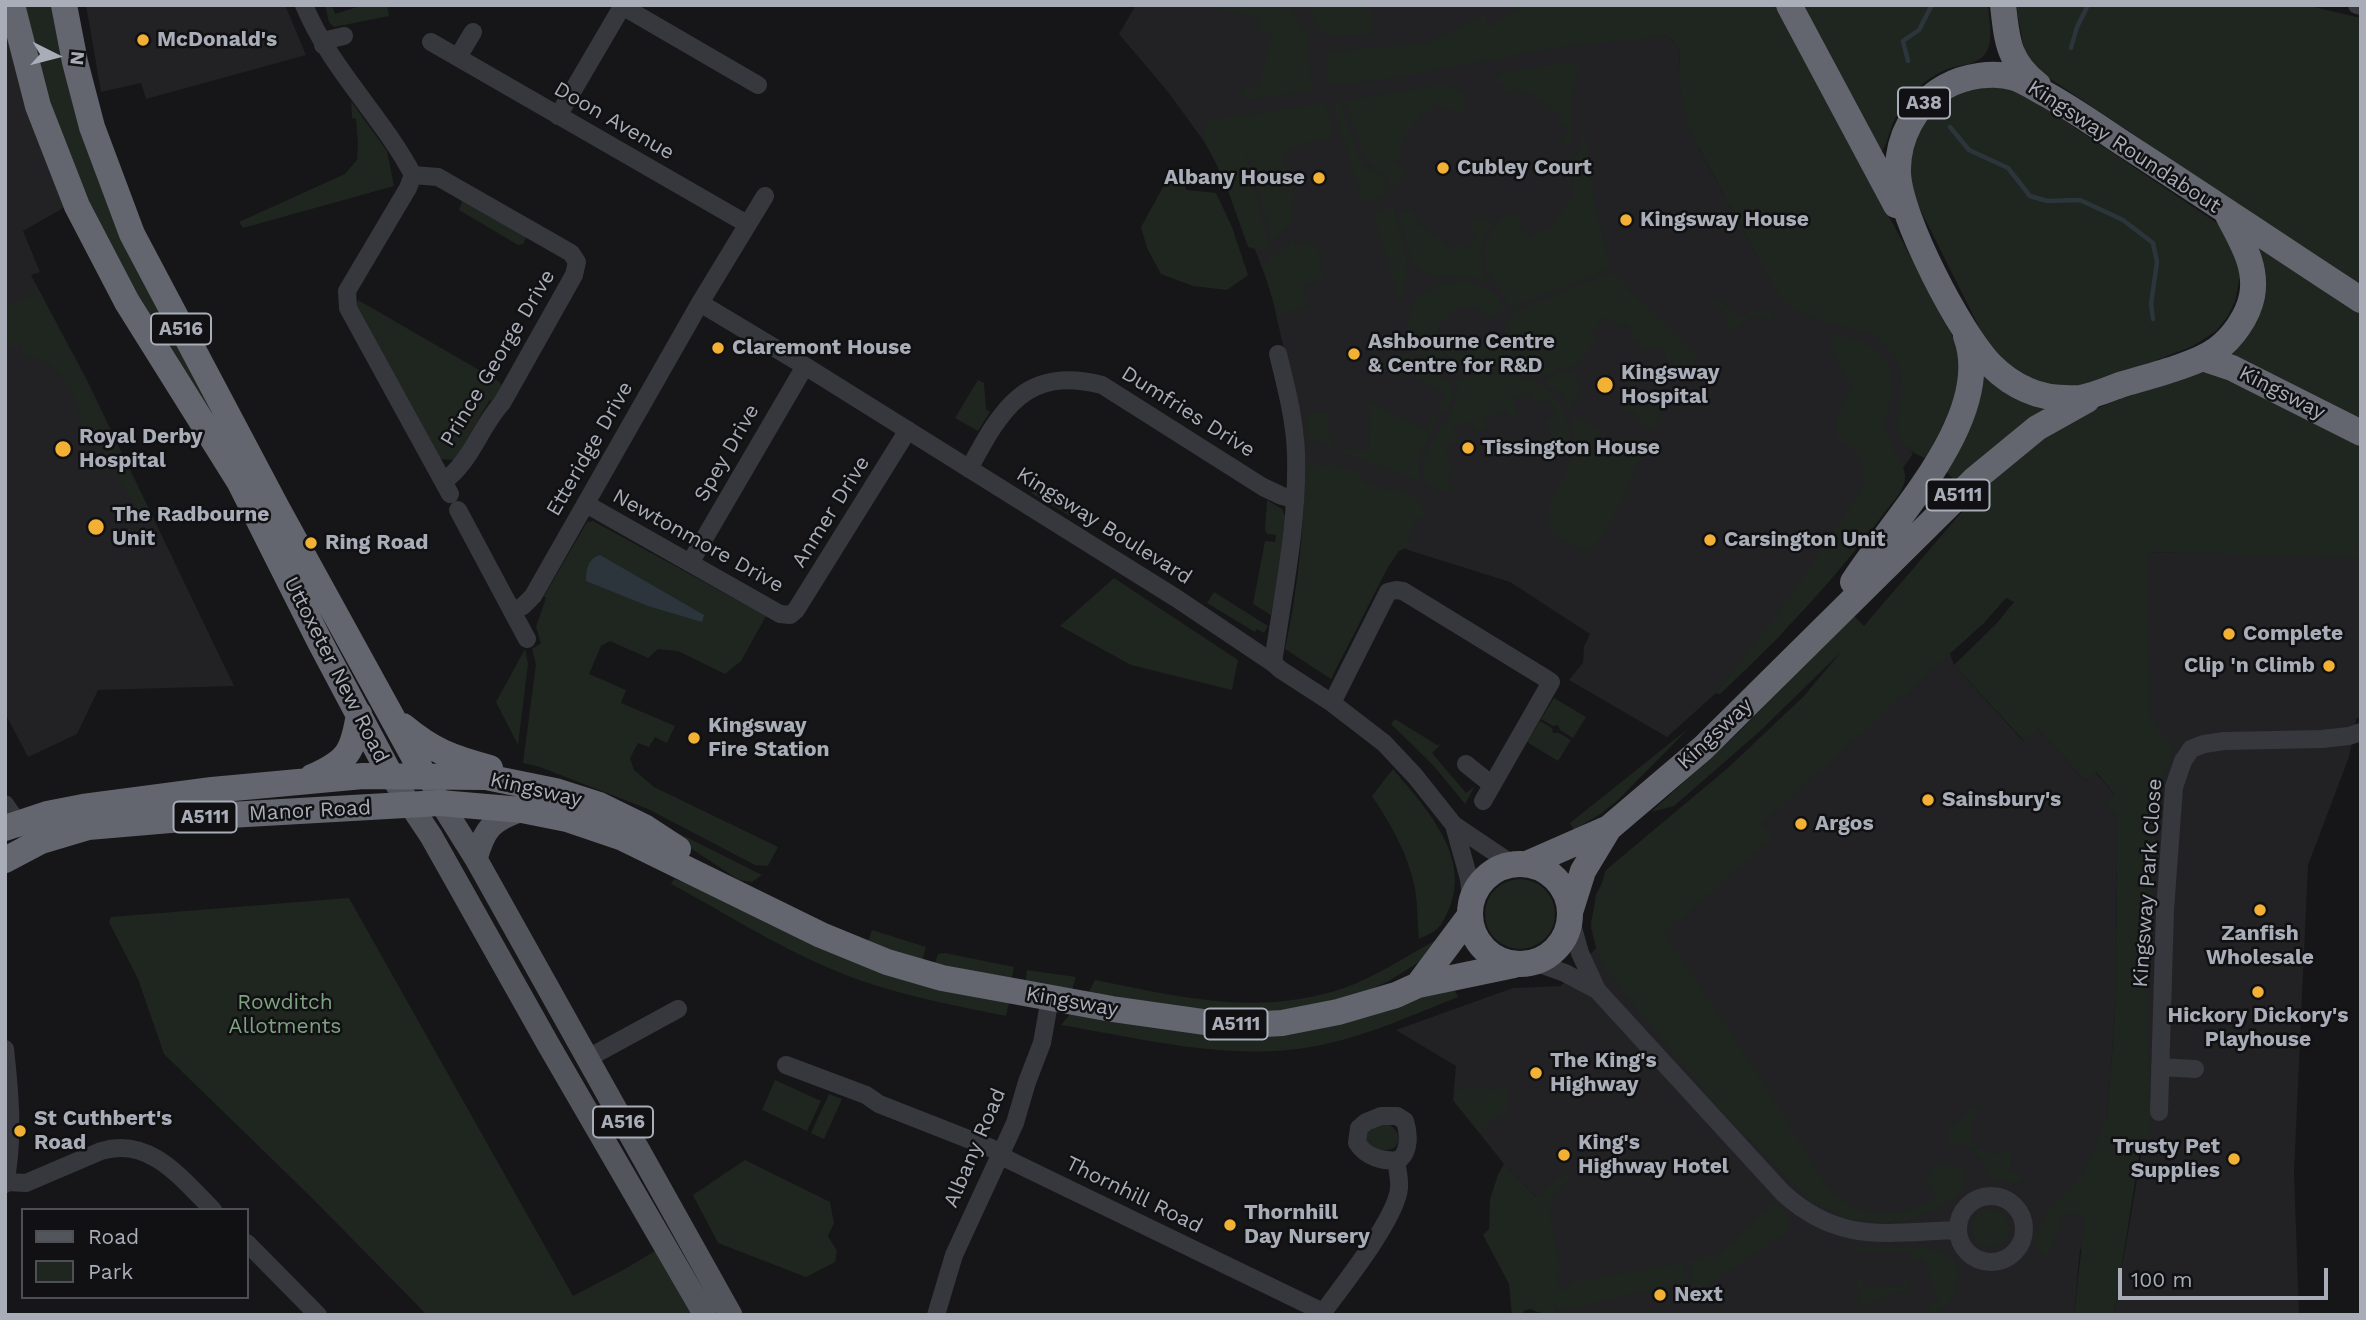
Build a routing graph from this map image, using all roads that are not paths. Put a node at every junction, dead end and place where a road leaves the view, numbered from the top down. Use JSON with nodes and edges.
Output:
{"nodes":[{"id":1,"x":12,"y":5,"type":"edge"},
{"id":2,"x":64,"y":5,"type":"edge"},
{"id":3,"x":304,"y":5,"type":"edge"},
{"id":4,"x":1789,"y":5,"type":"edge"},
{"id":5,"x":2003,"y":5,"type":"edge"},
{"id":6,"x":622,"y":6,"type":"edge"},
{"id":7,"x":473,"y":32,"type":"dead end"},
{"id":8,"x":344,"y":36,"type":"dead end"},
{"id":9,"x":431,"y":42,"type":"dead end"},
{"id":10,"x":323,"y":45,"type":"junction"},
{"id":11,"x":458,"y":57,"type":"junction"},
{"id":12,"x":758,"y":85,"type":"dead end"},
{"id":13,"x":2056,"y":100,"type":"junction"},
{"id":14,"x":558,"y":116,"type":"junction"},
{"id":15,"x":414,"y":175,"type":"junction"},
{"id":16,"x":765,"y":196,"type":"dead end"},
{"id":17,"x":2226,"y":211,"type":"junction"},
{"id":18,"x":747,"y":224,"type":"junction"},
{"id":19,"x":1917,"y":239,"type":"junction"},
{"id":20,"x":2361,"y":300,"type":"edge"},
{"id":21,"x":700,"y":303,"type":"junction"},
{"id":22,"x":1961,"y":323,"type":"junction"},
{"id":23,"x":1278,"y":354,"type":"dead end"},
{"id":24,"x":2202,"y":358,"type":"junction"},
{"id":25,"x":805,"y":366,"type":"junction"},
{"id":26,"x":2121,"y":385,"type":"junction"},
{"id":27,"x":908,"y":430,"type":"junction"},
{"id":28,"x":2361,"y":433,"type":"edge"},
{"id":29,"x":969,"y":469,"type":"junction"},
{"id":30,"x":1295,"y":499,"type":"junction"},
{"id":31,"x":586,"y":504,"type":"junction"},
{"id":32,"x":458,"y":510,"type":"dead end"},
{"id":33,"x":690,"y":563,"type":"junction"},
{"id":34,"x":513,"y":611,"type":"junction"},
{"id":35,"x":790,"y":615,"type":"joint"},
{"id":36,"x":1818,"y":636,"type":"junction"},
{"id":37,"x":527,"y":639,"type":"dead end"},
{"id":38,"x":1273,"y":663,"type":"junction"},
{"id":39,"x":1332,"y":703,"type":"junction"},
{"id":40,"x":359,"y":714,"type":"junction"},
{"id":41,"x":391,"y":716,"type":"junction"},
{"id":42,"x":2361,"y":732,"type":"edge"},
{"id":43,"x":1465,"y":764,"type":"dead end"},
{"id":44,"x":391,"y":776,"type":"junction"},
{"id":45,"x":425,"y":777,"type":"junction"},
{"id":46,"x":301,"y":782,"type":"junction"},
{"id":47,"x":555,"y":791,"type":"junction"},
{"id":48,"x":440,"y":803,"type":"junction"},
{"id":49,"x":411,"y":804,"type":"junction"},
{"id":50,"x":522,"y":810,"type":"junction"},
{"id":51,"x":9,"y":818,"type":"edge"},
{"id":52,"x":1454,"y":825,"type":"junction"},
{"id":53,"x":89,"y":827,"type":"junction"},
{"id":54,"x":1609,"y":828,"type":"junction"},
{"id":55,"x":476,"y":859,"type":"junction"},
{"id":56,"x":5,"y":860,"type":"edge"},
{"id":57,"x":1520,"y":864,"type":"junction"},
{"id":58,"x":739,"y":893,"type":"junction"},
{"id":59,"x":1469,"y":908,"type":"junction"},
{"id":60,"x":1571,"y":915,"type":"junction"},
{"id":61,"x":1526,"y":964,"type":"junction"},
{"id":62,"x":1418,"y":985,"type":"junction"},
{"id":63,"x":1598,"y":989,"type":"junction"},
{"id":64,"x":1050,"y":998,"type":"junction"},
{"id":65,"x":678,"y":1009,"type":"dead end"},
{"id":66,"x":5,"y":1049,"type":"edge"},
{"id":67,"x":588,"y":1058,"type":"junction"},
{"id":68,"x":786,"y":1065,"type":"dead end"},
{"id":69,"x":2160,"y":1067,"type":"junction"},
{"id":70,"x":2195,"y":1069,"type":"dead end"},
{"id":71,"x":2159,"y":1112,"type":"dead end"},
{"id":72,"x":1000,"y":1155,"type":"junction"},
{"id":73,"x":1396,"y":1160,"type":"dead end"},
{"id":74,"x":6,"y":1183,"type":"edge"},
{"id":75,"x":211,"y":1208,"type":"edge"},
{"id":76,"x":1958,"y":1230,"type":"dead end"},
{"id":77,"x":248,"y":1244,"type":"edge"},
{"id":78,"x":1322,"y":1314,"type":"edge"},
{"id":79,"x":318,"y":1315,"type":"edge"},
{"id":80,"x":705,"y":1315,"type":"edge"},
{"id":81,"x":731,"y":1315,"type":"edge"},
{"id":82,"x":936,"y":1315,"type":"edge"}],
"edges":[{"from":1,"to":40,"type":"highway","name":"Uttoxeter New Road","number":"A516"},
{"from":2,"to":41,"type":"highway","name":"Uttoxeter New Road","number":"A516"},
{"from":3,"to":10,"type":"street"},
{"from":4,"to":19,"type":"highway","number":"A38"},
{"from":5,"to":13,"type":"highway","number":"A38"},
{"from":6,"to":12,"type":"street"},
{"from":6,"to":14,"type":"street"},
{"from":7,"to":11,"type":"street"},
{"from":8,"to":10,"type":"street"},
{"from":9,"to":11,"type":"street","name":"Doon Avenue"},
{"from":10,"to":15,"type":"street"},
{"from":11,"to":14,"type":"street","name":"Doon Avenue"},
{"from":13,"to":17,"type":"highway","name":"Kingsway Roundabout","number":"A38"},
{"from":13,"to":19,"type":"highway","name":"Kingsway Roundabout","number":"A38"},
{"from":14,"to":18,"type":"street","name":"Doon Avenue"},
{"from":15,"to":15,"type":"street","name":"Prince George Drive"},
{"from":16,"to":18,"type":"street","name":"Etteridge Drive"},
{"from":17,"to":20,"type":"highway","number":"A38"},
{"from":17,"to":24,"type":"highway","name":"Kingsway Roundabout","number":"A38"},
{"from":18,"to":21,"type":"street","name":"Etteridge Drive"},
{"from":19,"to":22,"type":"highway","name":"Kingsway Roundabout","number":"A38"},
{"from":21,"to":25,"type":"street","name":"Kingsway Boulevard"},
{"from":21,"to":31,"type":"street","name":"Etteridge Drive"},
{"from":22,"to":26,"type":"highway","name":"Kingsway Roundabout","number":"A38"},
{"from":22,"to":36,"type":"highway","name":"Kingsway","number":"A5111"},
{"from":23,"to":30,"type":"street"},
{"from":24,"to":26,"type":"highway","name":"Kingsway Roundabout","number":"A38"},
{"from":24,"to":28,"type":"highway","name":"Kingsway"},
{"from":25,"to":27,"type":"street","name":"Kingsway Boulevard"},
{"from":25,"to":33,"type":"street","name":"Spey Drive"},
{"from":26,"to":36,"type":"highway","name":"Kingsway","number":"A5111"},
{"from":27,"to":29,"type":"street","name":"Kingsway Boulevard"},
{"from":27,"to":35,"type":"street","name":"Anmer Drive"},
{"from":29,"to":30,"type":"street","name":"Dumfries Drive"},
{"from":29,"to":38,"type":"street","name":"Kingsway Boulevard"},
{"from":30,"to":38,"type":"street"},
{"from":31,"to":33,"type":"street","name":"Newtonmore Drive"},
{"from":31,"to":34,"type":"street","name":"Etteridge Drive"},
{"from":32,"to":34,"type":"street"},
{"from":33,"to":35,"type":"street","name":"Newtonmore Drive"},
{"from":34,"to":37,"type":"street"},
{"from":36,"to":54,"type":"highway","name":"Kingsway","number":"A5111"},
{"from":38,"to":39,"type":"street","name":"Kingsway Boulevard"},
{"from":39,"to":43,"type":"street"},
{"from":39,"to":52,"type":"street","name":"Kingsway Boulevard"},
{"from":40,"to":44,"type":"highway","name":"Uttoxeter New Road","number":"A516"},
{"from":40,"to":46,"type":"highway"},
{"from":41,"to":45,"type":"highway","name":"Uttoxeter New Road","number":"A516"},
{"from":41,"to":47,"type":"highway"},
{"from":42,"to":69,"type":"street","name":"Kingsway Park Close"},
{"from":44,"to":45,"type":"highway","name":"Kingsway","number":"A5111"},
{"from":44,"to":46,"type":"highway","name":"Manor Road","number":"A5111"},
{"from":44,"to":49,"type":"main road","name":"Uttoxeter New Road","number":"A516"},
{"from":45,"to":47,"type":"highway","name":"Kingsway","number":"A5111"},
{"from":45,"to":48,"type":"main road","name":"Uttoxeter New Road","number":"A516"},
{"from":45,"to":49,"type":"highway"},
{"from":46,"to":51,"type":"highway","name":"Manor Road","number":"A5111"},
{"from":47,"to":58,"type":"highway","name":"Kingsway","number":"A5111"},
{"from":48,"to":49,"type":"highway","name":"Kingsway","number":"A5111"},
{"from":48,"to":50,"type":"highway","name":"Kingsway","number":"A5111"},
{"from":48,"to":55,"type":"main road","name":"Uttoxeter New Road","number":"A516"},
{"from":49,"to":53,"type":"highway","name":"Manor Road","number":"A5111"},
{"from":49,"to":80,"type":"main road","name":"Uttoxeter New Road","number":"A516"},
{"from":50,"to":55,"type":"main road"},
{"from":50,"to":58,"type":"highway","name":"Kingsway","number":"A5111"},
{"from":51,"to":53,"type":"street"},
{"from":52,"to":57,"type":"street"},
{"from":52,"to":59,"type":"street"},
{"from":53,"to":56,"type":"highway","name":"Manor Road","number":"A5111"},
{"from":54,"to":57,"type":"highway","name":"Kingsway","number":"A5111"},
{"from":54,"to":60,"type":"highway","name":"Kingsway","number":"A5111"},
{"from":55,"to":67,"type":"main road","name":"Uttoxeter New Road","number":"A516"},
{"from":57,"to":59,"type":"highway","number":"A5111"},
{"from":57,"to":60,"type":"highway"},
{"from":58,"to":64,"type":"highway","name":"Kingsway","number":"A5111"},
{"from":59,"to":61,"type":"highway"},
{"from":59,"to":62,"type":"highway","number":"A5111"},
{"from":60,"to":61,"type":"highway","number":"A5111"},
{"from":60,"to":63,"type":"street"},
{"from":61,"to":62,"type":"highway","name":"Kingsway","number":"A5111"},
{"from":61,"to":63,"type":"street"},
{"from":62,"to":64,"type":"highway","name":"Kingsway","number":"A5111"},
{"from":63,"to":76,"type":"street"},
{"from":64,"to":72,"type":"street","name":"Albany Road"},
{"from":65,"to":67,"type":"street"},
{"from":66,"to":74,"type":"street"},
{"from":67,"to":81,"type":"main road","name":"Uttoxeter New Road","number":"A516"},
{"from":68,"to":72,"type":"street","name":"Thornhill Road"},
{"from":69,"to":70,"type":"street"},
{"from":69,"to":71,"type":"street","name":"Kingsway Park Close"},
{"from":72,"to":78,"type":"street","name":"Thornhill Road"},
{"from":72,"to":82,"type":"street","name":"Albany Road"},
{"from":73,"to":78,"type":"street"},
{"from":74,"to":75,"type":"street"},
{"from":77,"to":79,"type":"street"}]}
